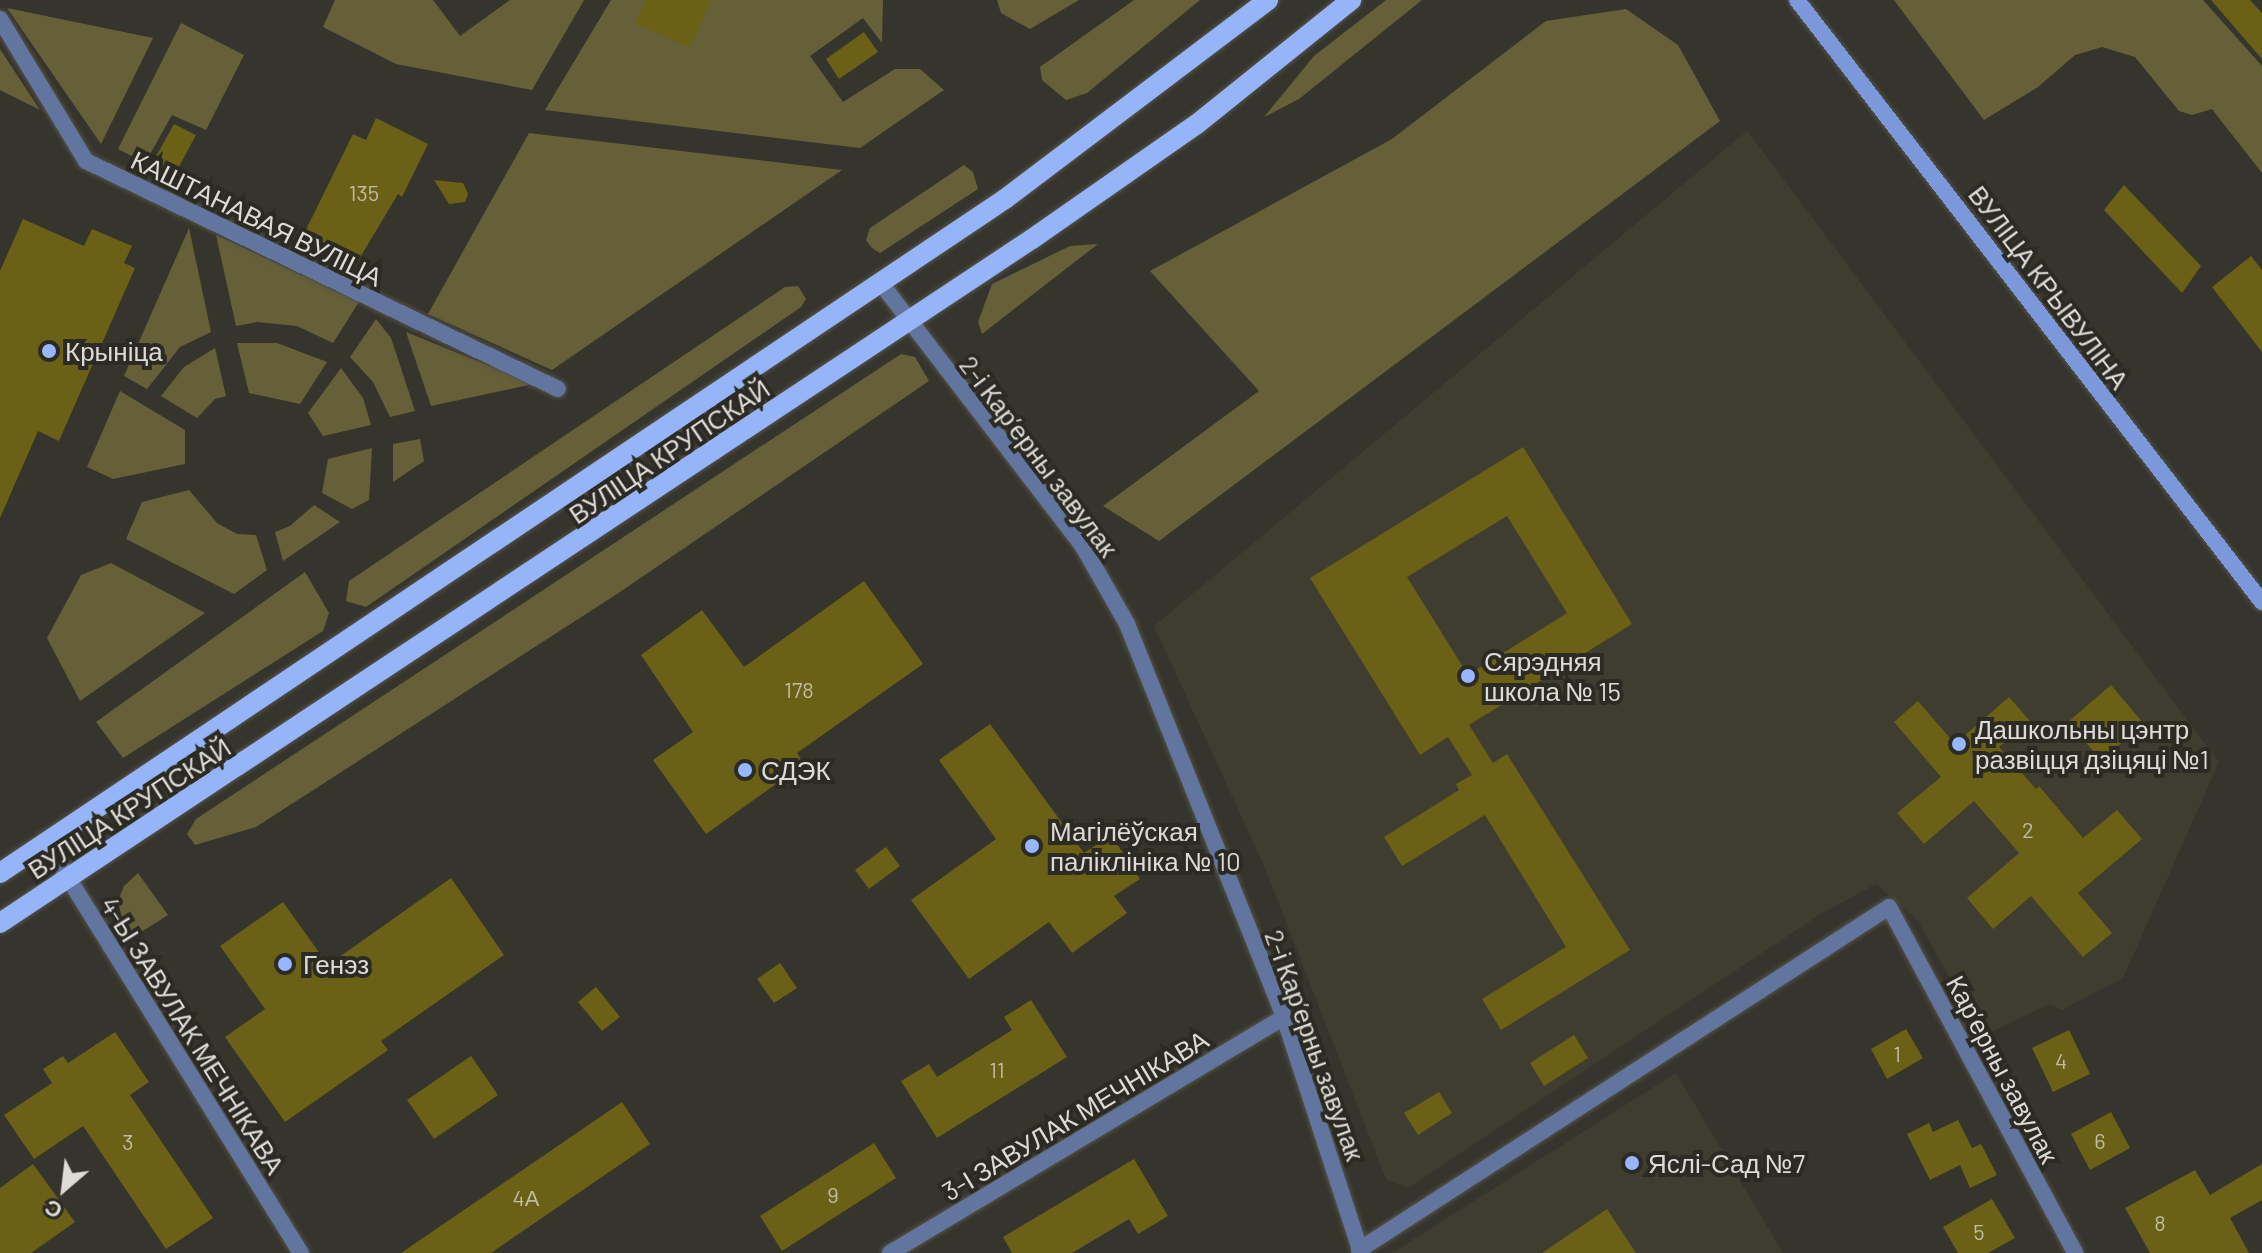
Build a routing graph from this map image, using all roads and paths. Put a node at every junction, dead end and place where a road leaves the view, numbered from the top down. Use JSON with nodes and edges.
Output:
{"nodes":[{"id":1,"x":1268,"y":0,"type":"edge"},
{"id":2,"x":1351,"y":0,"type":"edge"},
{"id":3,"x":1797,"y":0,"type":"edge"},
{"id":4,"x":0,"y":19,"type":"edge"},
{"id":5,"x":880,"y":282,"type":"junction"},
{"id":6,"x":909,"y":323,"type":"junction"},
{"id":7,"x":558,"y":389,"type":"dead end"},
{"id":8,"x":2262,"y":602,"type":"edge"},
{"id":9,"x":46,"y":842,"type":"junction"},
{"id":10,"x":0,"y":873,"type":"edge"},
{"id":11,"x":68,"y":877,"type":"junction"},
{"id":12,"x":0,"y":923,"type":"edge"},
{"id":13,"x":1284,"y":1017,"type":"junction"},
{"id":14,"x":1360,"y":1251,"type":"edge"},
{"id":15,"x":301,"y":1253,"type":"edge"},
{"id":16,"x":890,"y":1253,"type":"edge"},
{"id":17,"x":2075,"y":1253,"type":"edge"}],
"edges":[{"from":1,"to":5,"type":"main road","name":"ВУЛІЦА КРУПСКАЙ"},
{"from":2,"to":6,"type":"main road","name":"ВУЛІЦА КРУПСКАЙ"},
{"from":3,"to":8,"type":"main road","name":"ВУЛІЦА КРЫВУЛІНА"},
{"from":4,"to":7,"type":"street","name":"КАШТАНАВАЯ ВУЛІЦА"},
{"from":5,"to":6,"type":"street","name":"2-і Карʼерны завулак"},
{"from":5,"to":9,"type":"main road","name":"ВУЛІЦА КРУПСКАЙ"},
{"from":6,"to":11,"type":"main road","name":"ВУЛІЦА КРУПСКАЙ"},
{"from":6,"to":13,"type":"street","name":"2-і Карʼерны завулак"},
{"from":9,"to":10,"type":"main road","name":"ВУЛІЦА КРУПСКАЙ"},
{"from":9,"to":11,"type":"street","name":"4-Ы ЗАВУЛАК МЕЧНІКАВА"},
{"from":11,"to":12,"type":"main road","name":"ВУЛІЦА КРУПСКАЙ"},
{"from":11,"to":15,"type":"street","name":"4-Ы ЗАВУЛАК МЕЧНІКАВА"},
{"from":13,"to":14,"type":"street","name":"2-і Карʼерны завулак"},
{"from":13,"to":16,"type":"street","name":"3-І ЗАВУЛАК МЕЧНІКАВА"},
{"from":14,"to":17,"type":"street","name":"Карʼерны завулак"}]}
